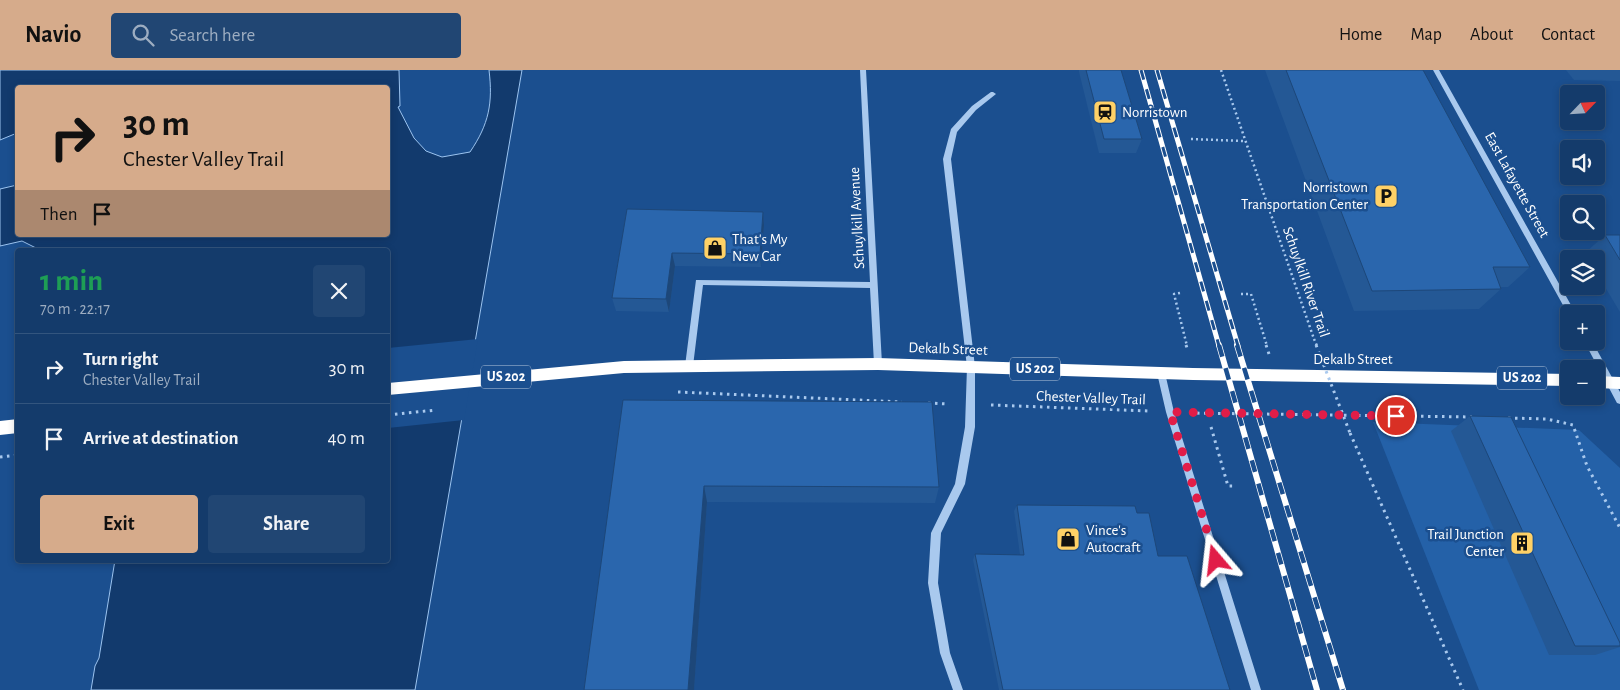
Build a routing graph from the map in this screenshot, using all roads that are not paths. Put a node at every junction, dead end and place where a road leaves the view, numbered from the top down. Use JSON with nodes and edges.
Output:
{"nodes":[{"id":1,"x":862,"y":70,"type":"edge"},
{"id":2,"x":1436,"y":70,"type":"edge"},
{"id":3,"x":993,"y":94,"type":"dead end"},
{"id":4,"x":874,"y":286,"type":"junction"},
{"id":5,"x":1567,"y":305,"type":"edge"},
{"id":6,"x":1592,"y":350,"type":"edge"},
{"id":7,"x":878,"y":364,"type":"junction"},
{"id":8,"x":689,"y":366,"type":"junction"},
{"id":9,"x":971,"y":367,"type":"junction"},
{"id":10,"x":1161,"y":373,"type":"junction"},
{"id":11,"x":1560,"y":380,"type":"edge"},
{"id":12,"x":1609,"y":383,"type":"edge"},
{"id":13,"x":390,"y":389,"type":"edge"},
{"id":14,"x":1620,"y":400,"type":"edge"},
{"id":15,"x":15,"y":426,"type":"edge"},
{"id":16,"x":0,"y":428,"type":"edge"},
{"id":17,"x":958,"y":690,"type":"edge"},
{"id":18,"x":1256,"y":690,"type":"edge"}],
"edges":[{"from":1,"to":4,"type":"street","name":"Schuylkill Avenue"},
{"from":2,"to":5,"type":"street","name":"East Lafayette Street"},
{"from":3,"to":9,"type":"street"},
{"from":4,"to":7,"type":"street","name":"Schuylkill Avenue"},
{"from":4,"to":8,"type":"street"},
{"from":6,"to":12,"type":"street"},
{"from":7,"to":8,"type":"highway","name":"Dekalb Street","number":"US 202"},
{"from":7,"to":9,"type":"highway","name":"Dekalb Street","number":"US 202"},
{"from":8,"to":13,"type":"highway","name":"Dekalb Street","number":"US 202"},
{"from":9,"to":10,"type":"highway","name":"Dekalb Street","number":"US 202"},
{"from":9,"to":17,"type":"street"},
{"from":10,"to":11,"type":"highway","name":"Dekalb Street","number":"US 202"},
{"from":10,"to":18,"type":"street"},
{"from":12,"to":14,"type":"street"},
{"from":15,"to":16,"type":"highway"}]}
